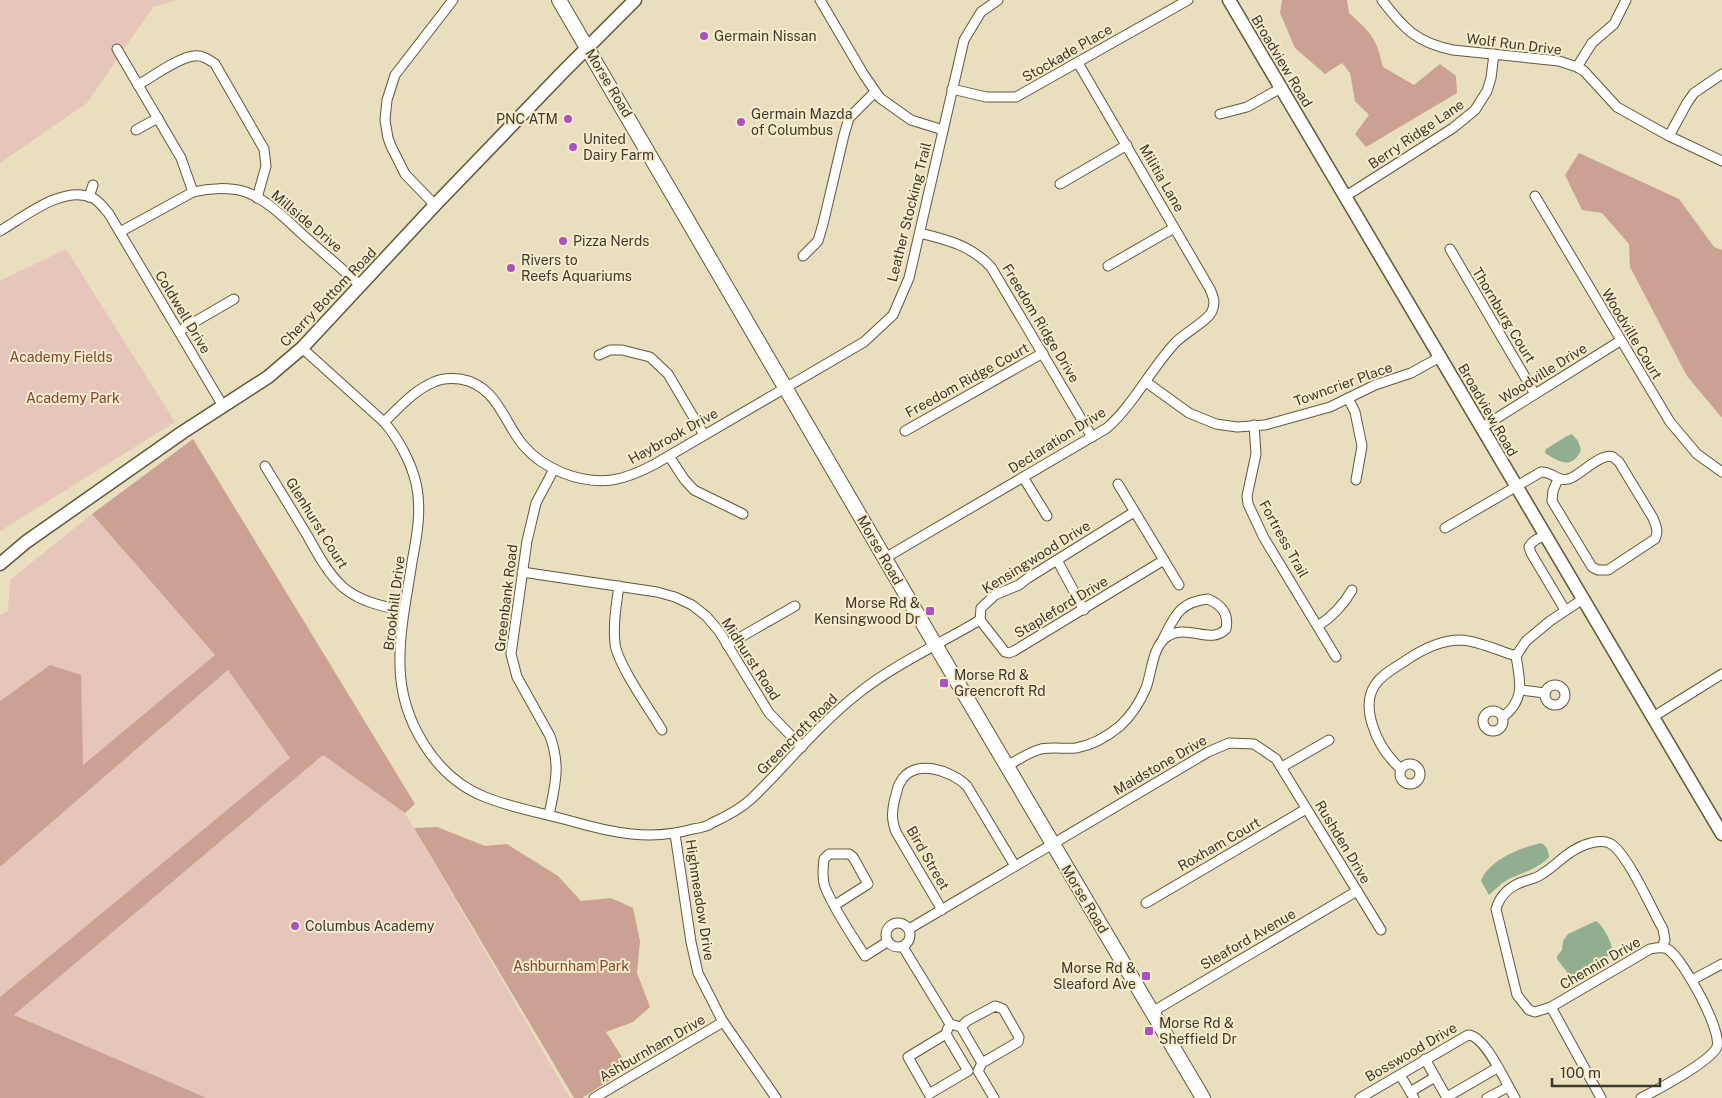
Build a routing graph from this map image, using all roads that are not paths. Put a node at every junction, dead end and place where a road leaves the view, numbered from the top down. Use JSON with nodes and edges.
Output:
{"nodes":[{"id":1,"x":453,"y":0,"type":"edge"},
{"id":2,"x":559,"y":0,"type":"edge"},
{"id":3,"x":635,"y":0,"type":"edge"},
{"id":4,"x":820,"y":0,"type":"edge"},
{"id":5,"x":998,"y":0,"type":"edge"},
{"id":6,"x":1188,"y":0,"type":"edge"},
{"id":7,"x":1229,"y":0,"type":"edge"},
{"id":8,"x":1382,"y":0,"type":"edge"},
{"id":9,"x":1626,"y":0,"type":"edge"},
{"id":10,"x":588,"y":48,"type":"junction"},
{"id":11,"x":117,"y":49,"type":"dead end"},
{"id":12,"x":1494,"y":54,"type":"junction"},
{"id":13,"x":1078,"y":63,"type":"junction"},
{"id":14,"x":1577,"y":66,"type":"junction"},
{"id":15,"x":1722,"y":74,"type":"edge"},
{"id":16,"x":138,"y":85,"type":"junction"},
{"id":17,"x":1281,"y":88,"type":"junction"},
{"id":18,"x":952,"y":89,"type":"junction"},
{"id":19,"x":875,"y":92,"type":"junction"},
{"id":20,"x":1220,"y":114,"type":"dead end"},
{"id":21,"x":158,"y":118,"type":"junction"},
{"id":22,"x":136,"y":130,"type":"dead end"},
{"id":23,"x":943,"y":130,"type":"junction"},
{"id":24,"x":1669,"y":136,"type":"junction"},
{"id":25,"x":1126,"y":145,"type":"junction"},
{"id":26,"x":1722,"y":161,"type":"edge"},
{"id":27,"x":1060,"y":184,"type":"dead end"},
{"id":28,"x":92,"y":185,"type":"dead end"},
{"id":29,"x":193,"y":192,"type":"junction"},
{"id":30,"x":89,"y":196,"type":"junction"},
{"id":31,"x":1346,"y":196,"type":"junction"},
{"id":32,"x":1535,"y":196,"type":"dead end"},
{"id":33,"x":257,"y":198,"type":"junction"},
{"id":34,"x":436,"y":205,"type":"junction"},
{"id":35,"x":1174,"y":228,"type":"junction"},
{"id":36,"x":0,"y":231,"type":"edge"},
{"id":37,"x":120,"y":232,"type":"junction"},
{"id":38,"x":920,"y":233,"type":"junction"},
{"id":39,"x":1450,"y":249,"type":"dead end"},
{"id":40,"x":803,"y":256,"type":"dead end"},
{"id":41,"x":1108,"y":266,"type":"dead end"},
{"id":42,"x":360,"y":285,"type":"junction"},
{"id":43,"x":234,"y":299,"type":"dead end"},
{"id":44,"x":1213,"y":310,"type":"joint"},
{"id":45,"x":179,"y":331,"type":"junction"},
{"id":46,"x":1620,"y":341,"type":"junction"},
{"id":47,"x":302,"y":348,"type":"junction"},
{"id":48,"x":1043,"y":354,"type":"junction"},
{"id":49,"x":598,"y":355,"type":"dead end"},
{"id":50,"x":1440,"y":357,"type":"junction"},
{"id":51,"x":1146,"y":382,"type":"junction"},
{"id":52,"x":785,"y":388,"type":"junction"},
{"id":53,"x":1535,"y":394,"type":"junction"},
{"id":54,"x":1348,"y":398,"type":"junction"},
{"id":55,"x":223,"y":406,"type":"junction"},
{"id":56,"x":384,"y":422,"type":"junction"},
{"id":57,"x":1254,"y":425,"type":"junction"},
{"id":58,"x":1481,"y":428,"type":"junction"},
{"id":59,"x":905,"y":431,"type":"dead end"},
{"id":60,"x":704,"y":435,"type":"junction"},
{"id":61,"x":1092,"y":437,"type":"junction"},
{"id":62,"x":669,"y":456,"type":"junction"},
{"id":63,"x":266,"y":466,"type":"dead end"},
{"id":64,"x":554,"y":469,"type":"junction"},
{"id":65,"x":1722,"y":472,"type":"edge"},
{"id":66,"x":1024,"y":477,"type":"junction"},
{"id":67,"x":1558,"y":479,"type":"junction"},
{"id":68,"x":1356,"y":480,"type":"dead end"},
{"id":69,"x":1118,"y":484,"type":"dead end"},
{"id":70,"x":1516,"y":487,"type":"junction"},
{"id":71,"x":1134,"y":512,"type":"junction"},
{"id":72,"x":743,"y":514,"type":"dead end"},
{"id":73,"x":1047,"y":516,"type":"dead end"},
{"id":74,"x":1446,"y":528,"type":"dead end"},
{"id":75,"x":1546,"y":536,"type":"junction"},
{"id":76,"x":885,"y":558,"type":"junction"},
{"id":77,"x":1057,"y":560,"type":"junction"},
{"id":78,"x":1164,"y":560,"type":"junction"},
{"id":79,"x":0,"y":564,"type":"edge"},
{"id":80,"x":522,"y":572,"type":"junction"},
{"id":81,"x":1179,"y":584,"type":"dead end"},
{"id":82,"x":619,"y":586,"type":"junction"},
{"id":83,"x":1352,"y":590,"type":"dead end"},
{"id":84,"x":1583,"y":599,"type":"junction"},
{"id":85,"x":794,"y":606,"type":"dead end"},
{"id":86,"x":404,"y":610,"type":"junction"},
{"id":87,"x":1084,"y":610,"type":"junction"},
{"id":88,"x":1565,"y":610,"type":"junction"},
{"id":89,"x":980,"y":620,"type":"junction"},
{"id":90,"x":1318,"y":626,"type":"junction"},
{"id":91,"x":1162,"y":641,"type":"junction"},
{"id":92,"x":727,"y":645,"type":"junction"},
{"id":93,"x":936,"y":646,"type":"junction"},
{"id":94,"x":1516,"y":656,"type":"junction"},
{"id":95,"x":1336,"y":657,"type":"dead end"},
{"id":96,"x":1722,"y":674,"type":"edge"},
{"id":97,"x":1521,"y":690,"type":"junction"},
{"id":98,"x":1545,"y":693,"type":"dead end"},
{"id":99,"x":1503,"y":717,"type":"dead end"},
{"id":100,"x":1653,"y":717,"type":"junction"},
{"id":101,"x":662,"y":730,"type":"dead end"},
{"id":102,"x":1329,"y":740,"type":"dead end"},
{"id":103,"x":802,"y":747,"type":"junction"},
{"id":104,"x":1007,"y":766,"type":"junction"},
{"id":105,"x":1282,"y":767,"type":"junction"},
{"id":106,"x":1401,"y":769,"type":"dead end"},
{"id":107,"x":1306,"y":809,"type":"junction"},
{"id":108,"x":548,"y":815,"type":"junction"},
{"id":109,"x":675,"y":834,"type":"junction"},
{"id":110,"x":1722,"y":834,"type":"edge"},
{"id":111,"x":1053,"y":844,"type":"junction"},
{"id":112,"x":1015,"y":866,"type":"junction"},
{"id":113,"x":1357,"y":891,"type":"junction"},
{"id":114,"x":1146,"y":903,"type":"dead end"},
{"id":115,"x":835,"y":905,"type":"junction"},
{"id":116,"x":942,"y":910,"type":"junction"},
{"id":117,"x":909,"y":929,"type":"junction"},
{"id":118,"x":1381,"y":930,"type":"dead end"},
{"id":119,"x":887,"y":942,"type":"junction"},
{"id":120,"x":903,"y":947,"type":"junction"},
{"id":121,"x":1662,"y":947,"type":"junction"},
{"id":122,"x":1722,"y":964,"type":"edge"},
{"id":123,"x":1692,"y":980,"type":"junction"},
{"id":124,"x":1551,"y":1008,"type":"junction"},
{"id":125,"x":1152,"y":1012,"type":"junction"},
{"id":126,"x":723,"y":1022,"type":"junction"},
{"id":127,"x":950,"y":1024,"type":"junction"},
{"id":128,"x":962,"y":1027,"type":"junction"},
{"id":129,"x":946,"y":1034,"type":"junction"},
{"id":130,"x":1425,"y":1060,"type":"junction"},
{"id":131,"x":980,"y":1067,"type":"junction"},
{"id":132,"x":1497,"y":1068,"type":"junction"},
{"id":133,"x":968,"y":1071,"type":"junction"},
{"id":134,"x":1400,"y":1075,"type":"junction"},
{"id":135,"x":1435,"y":1077,"type":"junction"},
{"id":136,"x":1508,"y":1087,"type":"junction"},
{"id":137,"x":1412,"y":1095,"type":"edge"},
{"id":138,"x":594,"y":1098,"type":"edge"},
{"id":139,"x":776,"y":1098,"type":"edge"},
{"id":140,"x":994,"y":1098,"type":"edge"},
{"id":141,"x":1203,"y":1098,"type":"edge"},
{"id":142,"x":1360,"y":1098,"type":"edge"},
{"id":143,"x":1447,"y":1098,"type":"edge"},
{"id":144,"x":1487,"y":1098,"type":"edge"},
{"id":145,"x":1515,"y":1098,"type":"edge"},
{"id":146,"x":1601,"y":1098,"type":"edge"},
{"id":147,"x":1640,"y":1098,"type":"edge"}],
"edges":[{"from":1,"to":34,"type":"street"},
{"from":2,"to":10,"type":"main road","name":"Morse Road"},
{"from":3,"to":10,"type":"street","name":"Cherry Bottom Road"},
{"from":4,"to":19,"type":"street"},
{"from":5,"to":18,"type":"street","name":"Leather Stocking Trail"},
{"from":6,"to":13,"type":"street","name":"Stockade Place"},
{"from":7,"to":17,"type":"street","name":"Broadview Road"},
{"from":8,"to":12,"type":"street","name":"Wolf Run Drive"},
{"from":9,"to":14,"type":"street"},
{"from":10,"to":34,"type":"street","name":"Cherry Bottom Road"},
{"from":10,"to":52,"type":"main road","name":"Morse Road"},
{"from":11,"to":16,"type":"street"},
{"from":12,"to":14,"type":"street","name":"Wolf Run Drive"},
{"from":12,"to":31,"type":"street","name":"Berry Ridge Lane"},
{"from":13,"to":18,"type":"street","name":"Stockade Place"},
{"from":13,"to":25,"type":"street","name":"Militia Lane"},
{"from":14,"to":24,"type":"street","name":"Wolf Run Drive"},
{"from":15,"to":24,"type":"street"},
{"from":16,"to":21,"type":"street"},
{"from":16,"to":33,"type":"street"},
{"from":17,"to":20,"type":"street"},
{"from":17,"to":31,"type":"street","name":"Broadview Road"},
{"from":18,"to":23,"type":"street","name":"Leather Stocking Trail"},
{"from":19,"to":23,"type":"street"},
{"from":19,"to":40,"type":"street"},
{"from":21,"to":22,"type":"street"},
{"from":21,"to":29,"type":"street"},
{"from":23,"to":38,"type":"street","name":"Leather Stocking Trail"},
{"from":24,"to":26,"type":"street","name":"Wolf Run Drive"},
{"from":25,"to":27,"type":"street"},
{"from":25,"to":35,"type":"street","name":"Militia Lane"},
{"from":28,"to":30,"type":"street"},
{"from":29,"to":33,"type":"street","name":"Millside Drive"},
{"from":29,"to":37,"type":"street","name":"Millside Drive"},
{"from":30,"to":36,"type":"street"},
{"from":30,"to":37,"type":"street","name":"Coldwell Drive"},
{"from":31,"to":50,"type":"street","name":"Broadview Road"},
{"from":32,"to":46,"type":"street","name":"Woodville Court"},
{"from":33,"to":42,"type":"street","name":"Millside Drive"},
{"from":34,"to":42,"type":"street","name":"Cherry Bottom Road"},
{"from":35,"to":41,"type":"street"},
{"from":35,"to":44,"type":"street","name":"Militia Lane"},
{"from":37,"to":45,"type":"street","name":"Coldwell Drive"},
{"from":38,"to":48,"type":"street","name":"Freedom Ridge Drive"},
{"from":38,"to":52,"type":"street","name":"Leather Stocking Trail"},
{"from":39,"to":53,"type":"street","name":"Thornburg Court"},
{"from":42,"to":47,"type":"street","name":"Cherry Bottom Road"},
{"from":43,"to":45,"type":"street"},
{"from":44,"to":51,"type":"street","name":"Declaration Drive"},
{"from":45,"to":55,"type":"street","name":"Coldwell Drive"},
{"from":46,"to":53,"type":"street","name":"Woodville Drive"},
{"from":46,"to":65,"type":"street","name":"Woodville Court"},
{"from":47,"to":55,"type":"street","name":"Cherry Bottom Road"},
{"from":47,"to":56,"type":"street","name":"Brookhill Drive"},
{"from":48,"to":59,"type":"street","name":"Freedom Ridge Court"},
{"from":48,"to":61,"type":"street","name":"Freedom Ridge Drive"},
{"from":49,"to":60,"type":"street"},
{"from":50,"to":54,"type":"street","name":"Towncrier Place"},
{"from":50,"to":58,"type":"street","name":"Broadview Road"},
{"from":51,"to":57,"type":"street","name":"Towncrier Place"},
{"from":51,"to":61,"type":"street","name":"Declaration Drive"},
{"from":52,"to":60,"type":"street","name":"Haybrook Drive"},
{"from":52,"to":76,"type":"main road","name":"Morse Road"},
{"from":53,"to":58,"type":"street","name":"Woodville Drive"},
{"from":54,"to":57,"type":"street","name":"Towncrier Place"},
{"from":54,"to":68,"type":"street"},
{"from":55,"to":79,"type":"street","name":"Cherry Bottom Road"},
{"from":56,"to":64,"type":"street","name":"Haybrook Drive"},
{"from":56,"to":86,"type":"street","name":"Brookhill Drive"},
{"from":57,"to":90,"type":"street","name":"Fortress Trail"},
{"from":58,"to":70,"type":"street","name":"Broadview Road"},
{"from":60,"to":62,"type":"street","name":"Haybrook Drive"},
{"from":61,"to":66,"type":"street","name":"Declaration Drive"},
{"from":62,"to":64,"type":"street","name":"Haybrook Drive"},
{"from":62,"to":72,"type":"street"},
{"from":63,"to":86,"type":"street","name":"Glenhurst Court"},
{"from":64,"to":80,"type":"street","name":"Greenbank Road"},
{"from":66,"to":73,"type":"street"},
{"from":66,"to":76,"type":"street","name":"Declaration Drive"},
{"from":67,"to":67,"type":"street"},
{"from":67,"to":70,"type":"street"},
{"from":69,"to":71,"type":"street"},
{"from":70,"to":74,"type":"street"},
{"from":70,"to":75,"type":"street","name":"Broadview Road"},
{"from":71,"to":77,"type":"street","name":"Kensingwood Drive"},
{"from":71,"to":78,"type":"street"},
{"from":75,"to":84,"type":"street","name":"Broadview Road"},
{"from":75,"to":88,"type":"street"},
{"from":76,"to":93,"type":"main road","name":"Morse Road"},
{"from":77,"to":87,"type":"street"},
{"from":77,"to":89,"type":"street","name":"Kensingwood Drive"},
{"from":78,"to":81,"type":"street"},
{"from":78,"to":87,"type":"street","name":"Stapleford Drive"},
{"from":80,"to":82,"type":"street","name":"Midhurst Road"},
{"from":80,"to":108,"type":"street","name":"Greenbank Road"},
{"from":82,"to":92,"type":"street","name":"Midhurst Road"},
{"from":82,"to":101,"type":"street"},
{"from":83,"to":90,"type":"street"},
{"from":84,"to":88,"type":"street"},
{"from":84,"to":100,"type":"street","name":"Broadview Road"},
{"from":85,"to":92,"type":"street"},
{"from":86,"to":108,"type":"street","name":"Brookhill Drive"},
{"from":87,"to":89,"type":"street","name":"Stapleford Drive"},
{"from":88,"to":94,"type":"street"},
{"from":89,"to":93,"type":"street"},
{"from":90,"to":95,"type":"street","name":"Fortress Trail"},
{"from":91,"to":91,"type":"street"},
{"from":91,"to":104,"type":"street"},
{"from":92,"to":103,"type":"street","name":"Midhurst Road"},
{"from":93,"to":103,"type":"street","name":"Greencroft Road"},
{"from":93,"to":104,"type":"main road","name":"Morse Road"},
{"from":94,"to":97,"type":"street"},
{"from":94,"to":106,"type":"street"},
{"from":96,"to":100,"type":"street"},
{"from":97,"to":98,"type":"street"},
{"from":97,"to":99,"type":"street"},
{"from":100,"to":110,"type":"street","name":"Broadview Road"},
{"from":102,"to":105,"type":"street"},
{"from":103,"to":109,"type":"street","name":"Greencroft Road"},
{"from":104,"to":111,"type":"main road","name":"Morse Road"},
{"from":105,"to":107,"type":"street","name":"Rushden Drive"},
{"from":105,"to":111,"type":"street","name":"Maidstone Drive"},
{"from":107,"to":113,"type":"street","name":"Rushden Drive"},
{"from":107,"to":114,"type":"street","name":"Roxham Court"},
{"from":108,"to":109,"type":"street","name":"Brookhill Drive"},
{"from":109,"to":126,"type":"street","name":"Highmeadow Drive"},
{"from":111,"to":112,"type":"street","name":"Maidstone Drive"},
{"from":111,"to":125,"type":"main road","name":"Morse Road"},
{"from":112,"to":116,"type":"street","name":"Maidstone Drive"},
{"from":112,"to":116,"type":"street","name":"Bird Street"},
{"from":113,"to":118,"type":"street","name":"Rushden Drive"},
{"from":113,"to":125,"type":"street","name":"Sleaford Avenue"},
{"from":115,"to":115,"type":"street"},
{"from":115,"to":119,"type":"street"},
{"from":116,"to":117,"type":"street","name":"Maidstone Drive"},
{"from":117,"to":119,"type":"street"},
{"from":117,"to":120,"type":"street"},
{"from":119,"to":120,"type":"street"},
{"from":120,"to":127,"type":"street"},
{"from":121,"to":123,"type":"street","name":"Chennin Drive"},
{"from":121,"to":124,"type":"street","name":"Chennin Drive"},
{"from":121,"to":124,"type":"street","name":"Chennin Drive"},
{"from":122,"to":123,"type":"street"},
{"from":123,"to":147,"type":"street","name":"Chennin Drive"},
{"from":124,"to":146,"type":"street"},
{"from":125,"to":141,"type":"main road","name":"Morse Road"},
{"from":126,"to":138,"type":"street","name":"Ashburnham Drive"},
{"from":126,"to":139,"type":"street","name":"Highmeadow Drive"},
{"from":127,"to":128,"type":"street"},
{"from":127,"to":129,"type":"street"},
{"from":128,"to":131,"type":"street"},
{"from":128,"to":131,"type":"street"},
{"from":129,"to":133,"type":"street"},
{"from":129,"to":133,"type":"street"},
{"from":130,"to":132,"type":"street","name":"Bosswood Drive"},
{"from":130,"to":134,"type":"street","name":"Bosswood Drive"},
{"from":130,"to":135,"type":"street"},
{"from":131,"to":133,"type":"street"},
{"from":131,"to":140,"type":"street"},
{"from":132,"to":136,"type":"street"},
{"from":132,"to":143,"type":"street"},
{"from":134,"to":137,"type":"street"},
{"from":134,"to":142,"type":"street","name":"Bosswood Drive"},
{"from":135,"to":137,"type":"street"},
{"from":135,"to":143,"type":"street"},
{"from":136,"to":144,"type":"street"},
{"from":136,"to":145,"type":"street"}]}
